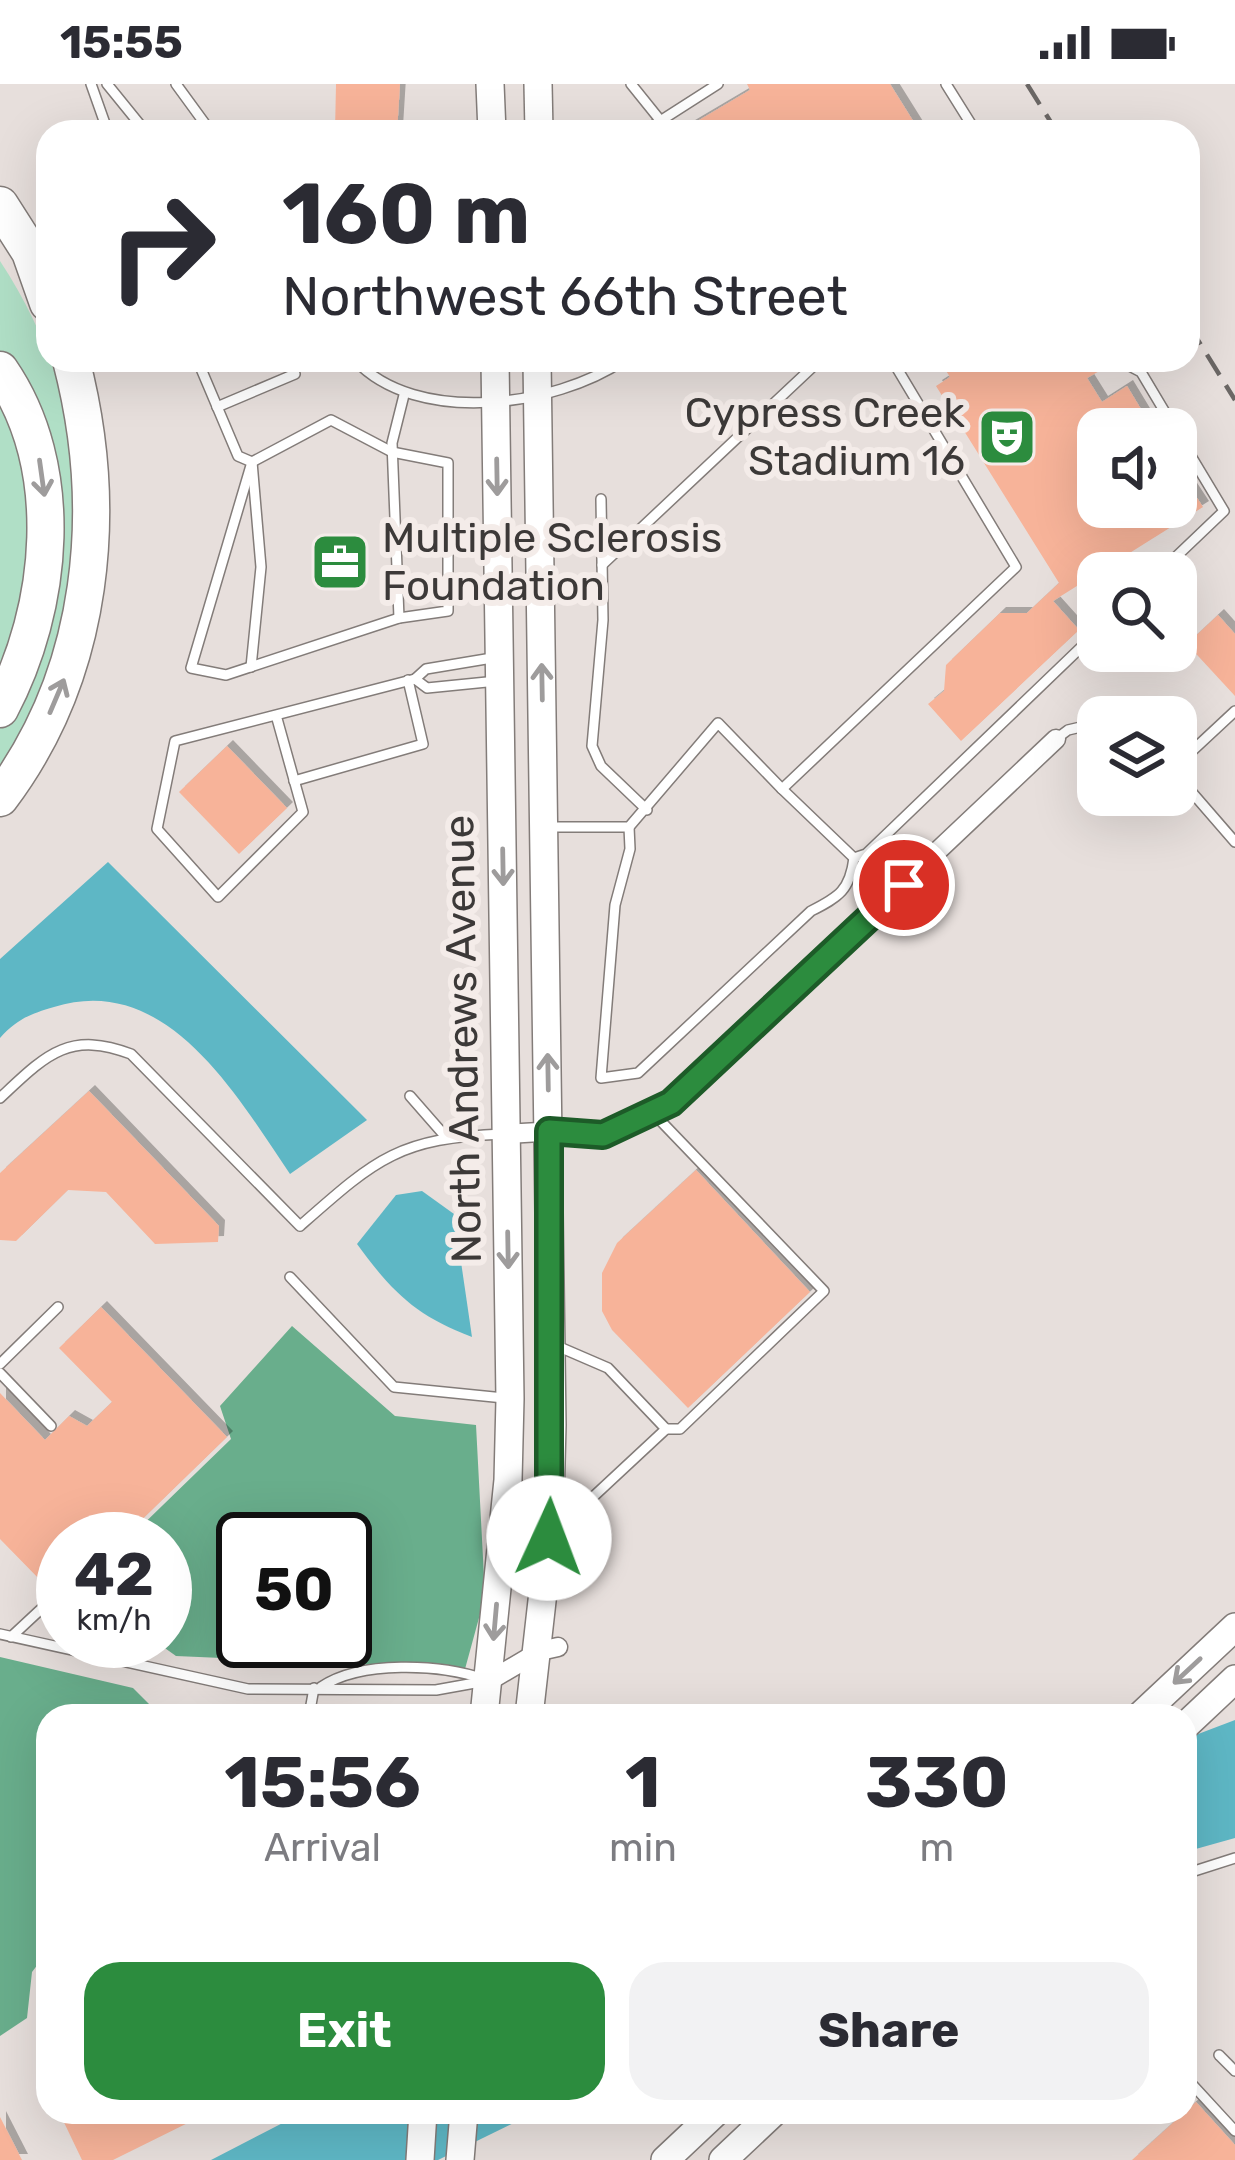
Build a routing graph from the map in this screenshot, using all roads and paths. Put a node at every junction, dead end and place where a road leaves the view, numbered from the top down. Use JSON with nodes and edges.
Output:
{"nodes":[{"id":1,"x":91,"y":84,"type":"edge"},
{"id":2,"x":107,"y":84,"type":"edge"},
{"id":3,"x":176,"y":84,"type":"edge"},
{"id":4,"x":490,"y":84,"type":"edge"},
{"id":5,"x":538,"y":84,"type":"edge"},
{"id":6,"x":632,"y":84,"type":"edge"},
{"id":7,"x":718,"y":84,"type":"edge"},
{"id":8,"x":946,"y":84,"type":"edge"},
{"id":9,"x":104,"y":120,"type":"edge"},
{"id":10,"x":136,"y":120,"type":"edge"},
{"id":11,"x":202,"y":120,"type":"edge"},
{"id":12,"x":492,"y":120,"type":"edge"},
{"id":13,"x":539,"y":120,"type":"edge"},
{"id":14,"x":660,"y":120,"type":"joint"},
{"id":15,"x":968,"y":120,"type":"edge"},
{"id":16,"x":0,"y":206,"type":"edge"},
{"id":17,"x":0,"y":239,"type":"edge"},
{"id":18,"x":36,"y":269,"type":"edge"},
{"id":19,"x":36,"y":287,"type":"edge"},
{"id":20,"x":0,"y":370,"type":"edge"},
{"id":21,"x":73,"y":372,"type":"edge"},
{"id":22,"x":202,"y":372,"type":"edge"},
{"id":23,"x":294,"y":372,"type":"edge"},
{"id":24,"x":366,"y":372,"type":"edge"},
{"id":25,"x":495,"y":372,"type":"edge"},
{"id":26,"x":537,"y":372,"type":"edge"},
{"id":27,"x":605,"y":372,"type":"edge"},
{"id":28,"x":807,"y":372,"type":"edge"},
{"id":29,"x":899,"y":372,"type":"edge"},
{"id":30,"x":1141,"y":372,"type":"edge"},
{"id":31,"x":404,"y":395,"type":"junction"},
{"id":32,"x":537,"y":398,"type":"junction"},
{"id":33,"x":496,"y":399,"type":"junction"},
{"id":34,"x":217,"y":407,"type":"junction"},
{"id":35,"x":1163,"y":408,"type":"edge"},
{"id":36,"x":392,"y":452,"type":"junction"},
{"id":37,"x":252,"y":462,"type":"junction"},
{"id":38,"x":1197,"y":465,"type":"edge"},
{"id":39,"x":601,"y":499,"type":"dead end"},
{"id":40,"x":1181,"y":552,"type":"edge"},
{"id":41,"x":602,"y":565,"type":"junction"},
{"id":42,"x":399,"y":618,"type":"junction"},
{"id":43,"x":1077,"y":652,"type":"edge"},
{"id":44,"x":250,"y":667,"type":"junction"},
{"id":45,"x":501,"y":668,"type":"junction"},
{"id":46,"x":412,"y":680,"type":"junction"},
{"id":47,"x":0,"y":709,"type":"edge"},
{"id":48,"x":1235,"y":711,"type":"edge"},
{"id":49,"x":276,"y":716,"type":"junction"},
{"id":50,"x":1077,"y":728,"type":"edge"},
{"id":51,"x":1056,"y":740,"type":"joint"},
{"id":52,"x":1197,"y":749,"type":"edge"},
{"id":53,"x":294,"y":782,"type":"junction"},
{"id":54,"x":782,"y":788,"type":"junction"},
{"id":55,"x":1197,"y":796,"type":"edge"},
{"id":56,"x":0,"y":798,"type":"edge"},
{"id":57,"x":646,"y":810,"type":"junction"},
{"id":58,"x":303,"y":812,"type":"junction"},
{"id":59,"x":311,"y":821,"type":"dead end"},
{"id":60,"x":544,"y":827,"type":"junction"},
{"id":61,"x":629,"y":827,"type":"junction"},
{"id":62,"x":1235,"y":842,"type":"edge"},
{"id":63,"x":854,"y":858,"type":"junction"},
{"id":64,"x":410,"y":1096,"type":"dead end"},
{"id":65,"x":0,"y":1098,"type":"edge"},
{"id":66,"x":654,"y":1114,"type":"junction"},
{"id":67,"x":549,"y":1131,"type":"junction"},
{"id":68,"x":506,"y":1133,"type":"junction"},
{"id":69,"x":445,"y":1136,"type":"junction"},
{"id":70,"x":290,"y":1277,"type":"dead end"},
{"id":71,"x":58,"y":1307,"type":"dead end"},
{"id":72,"x":553,"y":1344,"type":"junction"},
{"id":73,"x":0,"y":1364,"type":"edge"},
{"id":74,"x":0,"y":1373,"type":"edge"},
{"id":75,"x":510,"y":1399,"type":"junction"},
{"id":76,"x":51,"y":1426,"type":"dead end"},
{"id":77,"x":666,"y":1429,"type":"junction"},
{"id":78,"x":550,"y":1507,"type":"junction"},
{"id":79,"x":36,"y":1611,"type":"edge"},
{"id":80,"x":1235,"y":1627,"type":"edge"},
{"id":81,"x":5,"y":1635,"type":"edge"},
{"id":82,"x":36,"y":1642,"type":"edge"},
{"id":83,"x":549,"y":1649,"type":"junction"},
{"id":84,"x":152,"y":1668,"type":"edge"},
{"id":85,"x":1235,"y":1679,"type":"edge"},
{"id":86,"x":489,"y":1681,"type":"junction"},
{"id":87,"x":318,"y":1687,"type":"junction"},
{"id":88,"x":313,"y":1704,"type":"edge"},
{"id":89,"x":486,"y":1704,"type":"edge"},
{"id":90,"x":533,"y":1704,"type":"edge"},
{"id":91,"x":1153,"y":1704,"type":"edge"},
{"id":92,"x":1197,"y":1715,"type":"edge"},
{"id":93,"x":1235,"y":1858,"type":"edge"},
{"id":94,"x":1197,"y":1870,"type":"edge"},
{"id":95,"x":1219,"y":2055,"type":"dead end"},
{"id":96,"x":1235,"y":2071,"type":"edge"},
{"id":97,"x":1197,"y":2090,"type":"edge"},
{"id":98,"x":422,"y":2124,"type":"edge"},
{"id":99,"x":463,"y":2124,"type":"edge"},
{"id":100,"x":703,"y":2124,"type":"edge"},
{"id":101,"x":761,"y":2124,"type":"edge"},
{"id":102,"x":1235,"y":2131,"type":"edge"},
{"id":103,"x":421,"y":2160,"type":"edge"},
{"id":104,"x":460,"y":2160,"type":"edge"},
{"id":105,"x":665,"y":2160,"type":"edge"},
{"id":106,"x":723,"y":2160,"type":"edge"}],
"edges":[{"from":1,"to":9,"type":"lane"},
{"from":2,"to":10,"type":"lane"},
{"from":3,"to":11,"type":"lane"},
{"from":4,"to":12,"type":"main road"},
{"from":5,"to":13,"type":"main road"},
{"from":6,"to":14,"type":"lane"},
{"from":7,"to":14,"type":"lane"},
{"from":8,"to":15,"type":"lane"},
{"from":16,"to":18,"type":"highway"},
{"from":17,"to":19,"type":"highway"},
{"from":20,"to":47,"type":"highway","one_way":true},
{"from":56,"to":21,"type":"highway","one_way":true},
{"from":22,"to":34,"type":"lane"},
{"from":23,"to":34,"type":"lane"},
{"from":24,"to":31,"type":"lane"},
{"from":25,"to":33,"type":"main road","name":"North Andrews Avenue"},
{"from":26,"to":32,"type":"main road","name":"North Andrews Avenue"},
{"from":27,"to":32,"type":"lane"},
{"from":28,"to":41,"type":"lane"},
{"from":29,"to":54,"type":"lane"},
{"from":30,"to":35,"type":"lane"},
{"from":31,"to":33,"type":"lane"},
{"from":31,"to":36,"type":"lane"},
{"from":32,"to":33,"type":"lane"},
{"from":60,"to":32,"type":"main road","name":"North Andrews Avenue","one_way":true},
{"from":33,"to":45,"type":"main road","name":"North Andrews Avenue","one_way":true},
{"from":34,"to":37,"type":"lane"},
{"from":36,"to":37,"type":"lane"},
{"from":36,"to":42,"type":"lane"},
{"from":36,"to":42,"type":"lane"},
{"from":37,"to":44,"type":"lane"},
{"from":37,"to":44,"type":"lane"},
{"from":38,"to":40,"type":"lane"},
{"from":39,"to":41,"type":"lane"},
{"from":41,"to":57,"type":"lane"},
{"from":42,"to":44,"type":"lane"},
{"from":43,"to":63,"type":"lane"},
{"from":45,"to":46,"type":"lane"},
{"from":45,"to":46,"type":"lane"},
{"from":45,"to":68,"type":"main road","name":"North Andrews Avenue","one_way":true},
{"from":46,"to":49,"type":"lane"},
{"from":46,"to":53,"type":"lane"},
{"from":48,"to":52,"type":"lane"},
{"from":49,"to":53,"type":"lane"},
{"from":49,"to":58,"type":"lane"},
{"from":50,"to":51,"type":"lane"},
{"from":51,"to":66,"type":"street"},
{"from":53,"to":58,"type":"lane"},
{"from":54,"to":57,"type":"lane"},
{"from":54,"to":63,"type":"lane"},
{"from":55,"to":62,"type":"lane"},
{"from":57,"to":61,"type":"lane"},
{"from":58,"to":59,"type":"lane"},
{"from":60,"to":61,"type":"lane"},
{"from":67,"to":60,"type":"main road","name":"North Andrews Avenue","one_way":true},
{"from":61,"to":63,"type":"lane"},
{"from":64,"to":69,"type":"lane"},
{"from":65,"to":69,"type":"lane"},
{"from":66,"to":67,"type":"street"},
{"from":66,"to":77,"type":"lane"},
{"from":67,"to":68,"type":"street"},
{"from":67,"to":72,"type":"main road","name":"North Andrews Avenue"},
{"from":68,"to":69,"type":"lane"},
{"from":68,"to":75,"type":"main road","name":"North Andrews Avenue","one_way":true},
{"from":70,"to":75,"type":"lane"},
{"from":71,"to":73,"type":"lane"},
{"from":72,"to":77,"type":"lane"},
{"from":72,"to":78,"type":"main road","name":"North Andrews Avenue"},
{"from":74,"to":76,"type":"lane"},
{"from":75,"to":86,"type":"main road","name":"North Andrews Avenue","one_way":true},
{"from":77,"to":78,"type":"lane"},
{"from":78,"to":83,"type":"main road","name":"North Andrews Avenue"},
{"from":79,"to":81,"type":"lane"},
{"from":80,"to":91,"type":"main road","one_way":true},
{"from":81,"to":82,"type":"lane"},
{"from":83,"to":86,"type":"street"},
{"from":83,"to":90,"type":"main road","name":"North Andrews Avenue"},
{"from":84,"to":87,"type":"lane"},
{"from":85,"to":92,"type":"main road"},
{"from":86,"to":87,"type":"lane"},
{"from":86,"to":87,"type":"lane"},
{"from":86,"to":89,"type":"main road","name":"North Andrews Avenue"},
{"from":87,"to":88,"type":"lane"},
{"from":93,"to":94,"type":"lane"},
{"from":95,"to":96,"type":"lane"},
{"from":97,"to":102,"type":"lane"},
{"from":98,"to":103,"type":"main road"},
{"from":99,"to":104,"type":"main road"},
{"from":100,"to":105,"type":"main road"},
{"from":101,"to":106,"type":"main road"}]}
